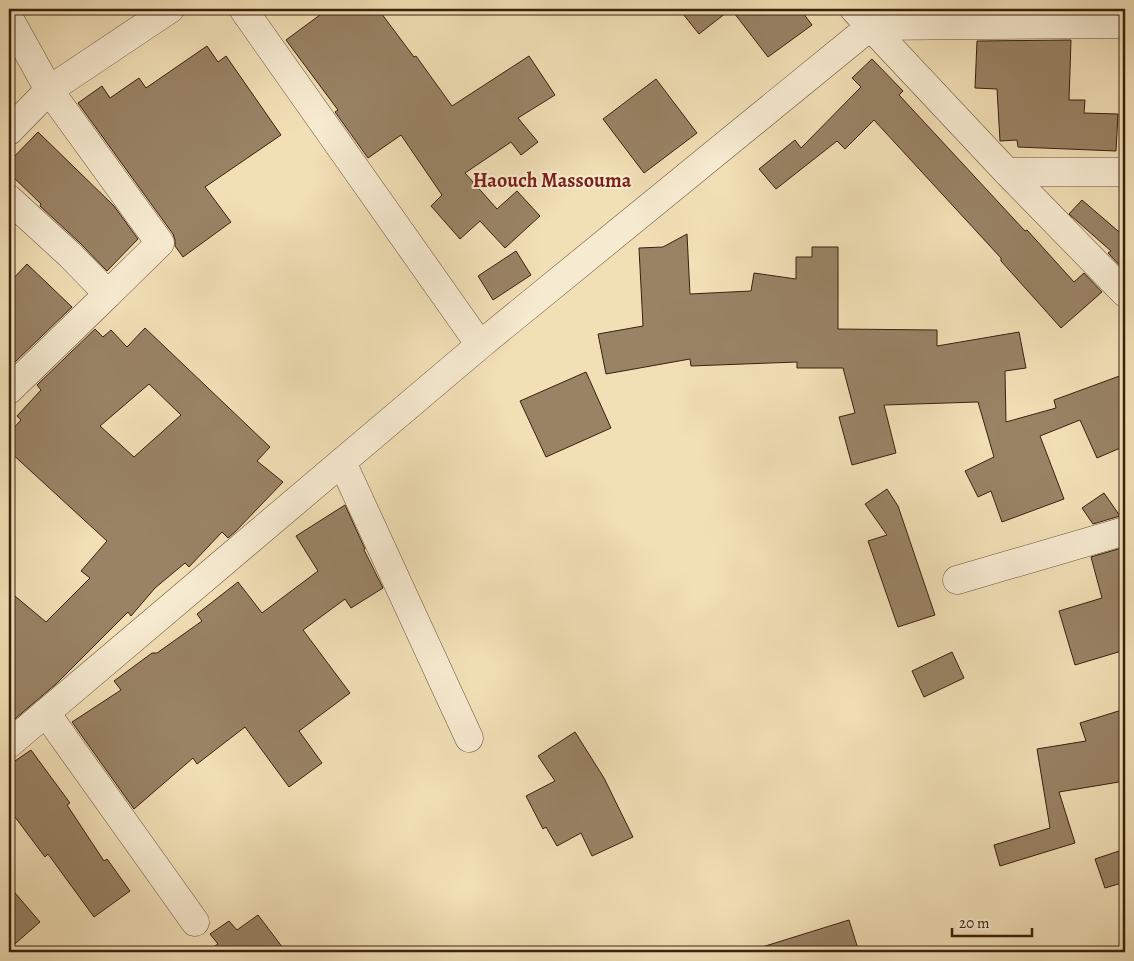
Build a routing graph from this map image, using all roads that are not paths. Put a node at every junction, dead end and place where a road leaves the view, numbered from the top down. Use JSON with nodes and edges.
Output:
{"nodes":[{"id":1,"x":170,"y":9,"type":"edge"},
{"id":2,"x":242,"y":9,"type":"edge"},
{"id":3,"x":862,"y":17,"type":"edge"},
{"id":4,"x":9,"y":18,"type":"edge"},
{"id":5,"x":1125,"y":24,"type":"edge"},
{"id":6,"x":49,"y":90,"type":"junction"},
{"id":7,"x":9,"y":131,"type":"edge"},
{"id":8,"x":1007,"y":172,"type":"junction"},
{"id":9,"x":1125,"y":172,"type":"edge"},
{"id":10,"x":9,"y":200,"type":"edge"},
{"id":11,"x":1125,"y":293,"type":"edge"},
{"id":12,"x":108,"y":294,"type":"junction"},
{"id":13,"x":480,"y":345,"type":"junction"},
{"id":14,"x":9,"y":390,"type":"edge"},
{"id":15,"x":342,"y":462,"type":"junction"},
{"id":16,"x":1125,"y":531,"type":"edge"},
{"id":17,"x":957,"y":580,"type":"dead end"},
{"id":18,"x":46,"y":713,"type":"junction"},
{"id":19,"x":469,"y":738,"type":"dead end"},
{"id":20,"x":9,"y":744,"type":"edge"},
{"id":21,"x":195,"y":922,"type":"dead end"}],
"edges":[{"from":1,"to":6,"type":"street"},
{"from":2,"to":13,"type":"street"},
{"from":3,"to":5,"type":"street"},
{"from":3,"to":8,"type":"street"},
{"from":3,"to":13,"type":"street"},
{"from":4,"to":6,"type":"street"},
{"from":6,"to":7,"type":"street"},
{"from":6,"to":12,"type":"street"},
{"from":8,"to":9,"type":"street"},
{"from":8,"to":11,"type":"street"},
{"from":10,"to":12,"type":"street"},
{"from":12,"to":14,"type":"street"},
{"from":13,"to":15,"type":"street"},
{"from":15,"to":18,"type":"street"},
{"from":15,"to":19,"type":"street"},
{"from":16,"to":17,"type":"street"},
{"from":18,"to":20,"type":"street"},
{"from":18,"to":21,"type":"street"}]}
